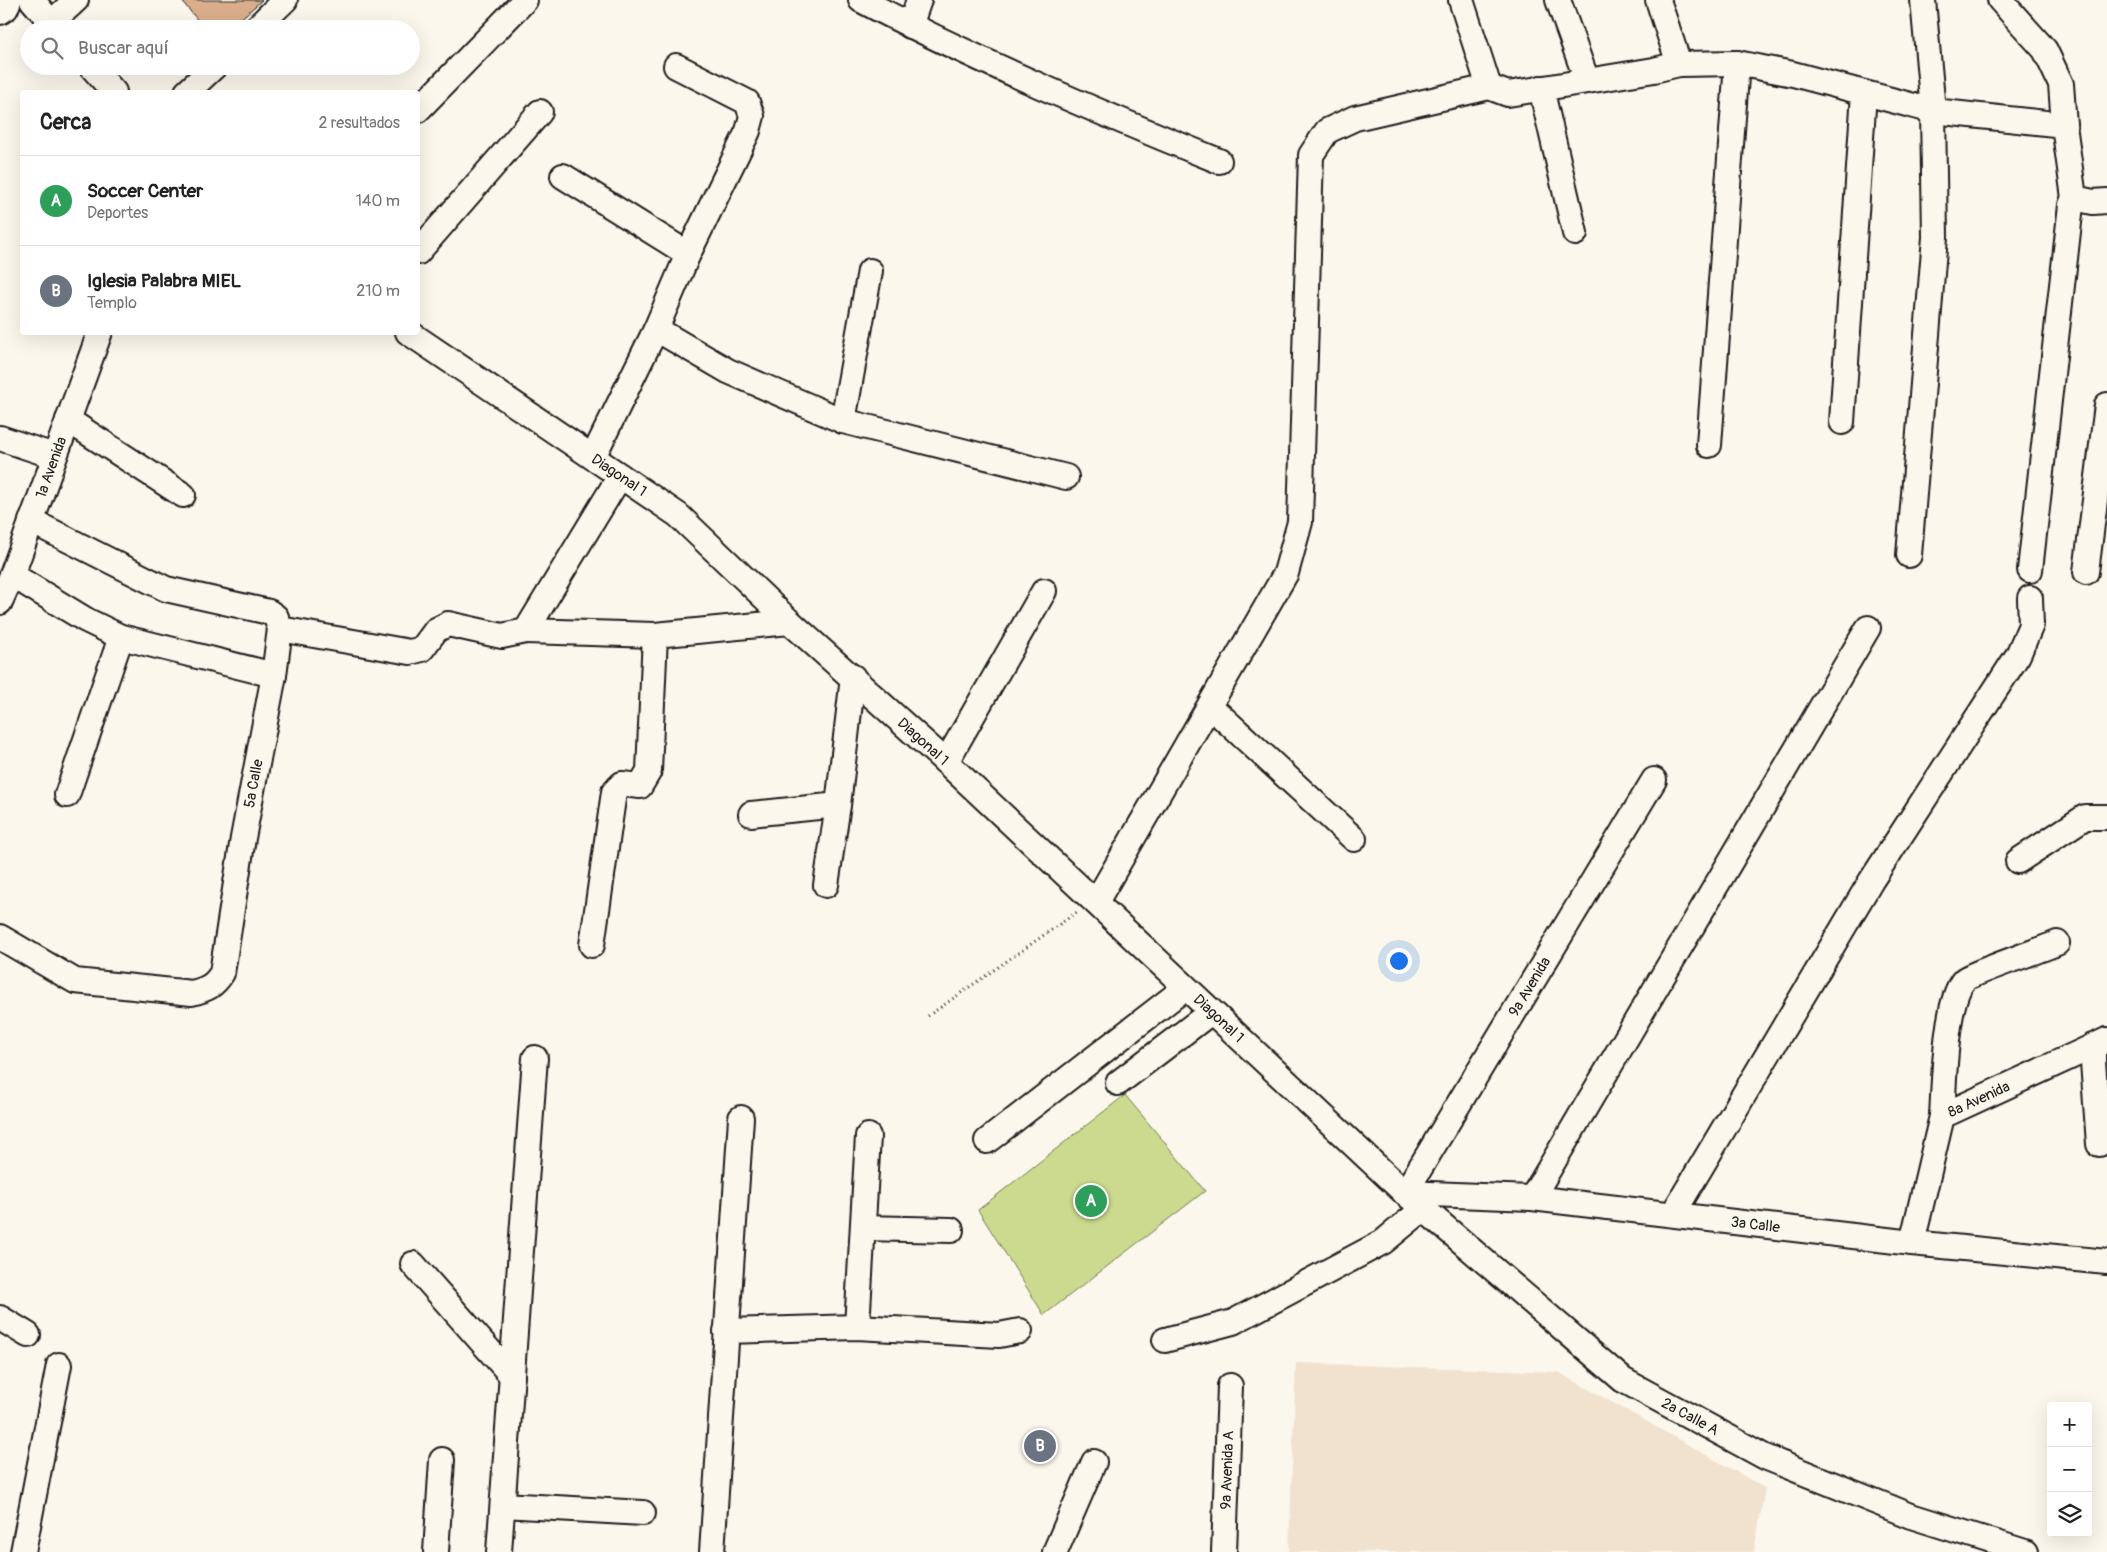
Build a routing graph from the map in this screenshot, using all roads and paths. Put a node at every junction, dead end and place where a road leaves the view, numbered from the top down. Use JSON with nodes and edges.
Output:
{"nodes":[{"id":1,"x":9,"y":0,"type":"edge"},
{"id":2,"x":32,"y":0,"type":"edge"},
{"id":3,"x":76,"y":0,"type":"edge"},
{"id":4,"x":285,"y":0,"type":"edge"},
{"id":5,"x":525,"y":0,"type":"edge"},
{"id":6,"x":861,"y":0,"type":"edge"},
{"id":7,"x":919,"y":0,"type":"edge"},
{"id":8,"x":1461,"y":0,"type":"edge"},
{"id":9,"x":1558,"y":0,"type":"edge"},
{"id":10,"x":1658,"y":0,"type":"edge"},
{"id":11,"x":1923,"y":0,"type":"edge"},
{"id":12,"x":2000,"y":0,"type":"edge"},
{"id":13,"x":0,"y":12,"type":"edge"},
{"id":14,"x":49,"y":20,"type":"edge"},
{"id":15,"x":59,"y":20,"type":"edge"},
{"id":16,"x":264,"y":20,"type":"edge"},
{"id":17,"x":910,"y":26,"type":"junction"},
{"id":18,"x":1738,"y":63,"type":"junction"},
{"id":19,"x":1679,"y":64,"type":"junction"},
{"id":20,"x":676,"y":66,"type":"dead end"},
{"id":21,"x":99,"y":75,"type":"edge"},
{"id":22,"x":205,"y":75,"type":"edge"},
{"id":23,"x":1587,"y":81,"type":"junction"},
{"id":24,"x":1489,"y":86,"type":"junction"},
{"id":25,"x":1541,"y":88,"type":"junction"},
{"id":26,"x":112,"y":90,"type":"edge"},
{"id":27,"x":189,"y":90,"type":"edge"},
{"id":28,"x":1864,"y":93,"type":"junction"},
{"id":29,"x":420,"y":108,"type":"edge"},
{"id":30,"x":540,"y":112,"type":"dead end"},
{"id":31,"x":1933,"y":112,"type":"junction"},
{"id":32,"x":2064,"y":125,"type":"junction"},
{"id":33,"x":1218,"y":161,"type":"dead end"},
{"id":34,"x":563,"y":176,"type":"dead end"},
{"id":35,"x":2074,"y":198,"type":"junction"},
{"id":36,"x":2107,"y":200,"type":"edge"},
{"id":37,"x":1576,"y":232,"type":"dead end"},
{"id":38,"x":420,"y":250,"type":"edge"},
{"id":39,"x":688,"y":254,"type":"junction"},
{"id":40,"x":870,"y":271,"type":"dead end"},
{"id":41,"x":656,"y":329,"type":"junction"},
{"id":42,"x":99,"y":335,"type":"edge"},
{"id":43,"x":412,"y":335,"type":"edge"},
{"id":44,"x":2107,"y":405,"type":"edge"},
{"id":45,"x":68,"y":420,"type":"junction"},
{"id":46,"x":843,"y":421,"type":"junction"},
{"id":47,"x":1842,"y":422,"type":"dead end"},
{"id":48,"x":0,"y":438,"type":"edge"},
{"id":49,"x":1708,"y":445,"type":"dead end"},
{"id":50,"x":54,"y":456,"type":"junction"},
{"id":51,"x":593,"y":457,"type":"junction"},
{"id":52,"x":620,"y":476,"type":"junction"},
{"id":53,"x":1066,"y":477,"type":"dead end"},
{"id":54,"x":182,"y":495,"type":"dead end"},
{"id":55,"x":31,"y":521,"type":"junction"},
{"id":56,"x":1909,"y":555,"type":"dead end"},
{"id":57,"x":2030,"y":570,"type":"dead end"},
{"id":58,"x":2086,"y":572,"type":"dead end"},
{"id":59,"x":12,"y":575,"type":"junction"},
{"id":60,"x":1044,"y":591,"type":"dead end"},
{"id":61,"x":2030,"y":598,"type":"dead end"},
{"id":62,"x":0,"y":602,"type":"edge"},
{"id":63,"x":790,"y":622,"type":"junction"},
{"id":64,"x":1868,"y":628,"type":"dead end"},
{"id":65,"x":280,"y":629,"type":"junction"},
{"id":66,"x":526,"y":631,"type":"junction"},
{"id":67,"x":656,"y":635,"type":"junction"},
{"id":68,"x":121,"y":638,"type":"junction"},
{"id":69,"x":274,"y":675,"type":"junction"},
{"id":70,"x":853,"y":677,"type":"junction"},
{"id":71,"x":1210,"y":706,"type":"junction"},
{"id":72,"x":946,"y":762,"type":"junction"},
{"id":73,"x":1654,"y":780,"type":"dead end"},
{"id":74,"x":67,"y":795,"type":"dead end"},
{"id":75,"x":838,"y":804,"type":"junction"},
{"id":76,"x":751,"y":814,"type":"dead end"},
{"id":77,"x":2107,"y":817,"type":"edge"},
{"id":78,"x":1354,"y":839,"type":"dead end"},
{"id":79,"x":2018,"y":861,"type":"dead end"},
{"id":80,"x":826,"y":885,"type":"dead end"},
{"id":81,"x":1095,"y":901,"type":"junction"},
{"id":82,"x":0,"y":937,"type":"edge"},
{"id":83,"x":2057,"y":944,"type":"dead end"},
{"id":84,"x":592,"y":945,"type":"dead end"},
{"id":85,"x":1185,"y":988,"type":"junction"},
{"id":86,"x":1211,"y":1012,"type":"junction"},
{"id":87,"x":928,"y":1016,"type":"dead end"},
{"id":88,"x":2100,"y":1043,"type":"edge"},
{"id":89,"x":535,"y":1058,"type":"dead end"},
{"id":90,"x":1118,"y":1083,"type":"dead end"},
{"id":91,"x":1942,"y":1116,"type":"junction"},
{"id":92,"x":741,"y":1118,"type":"dead end"},
{"id":93,"x":868,"y":1136,"type":"dead end"},
{"id":94,"x":987,"y":1142,"type":"dead end"},
{"id":95,"x":2099,"y":1144,"type":"dead end"},
{"id":96,"x":1405,"y":1192,"type":"junction"},
{"id":97,"x":1532,"y":1198,"type":"junction"},
{"id":98,"x":1423,"y":1208,"type":"junction"},
{"id":99,"x":1673,"y":1214,"type":"junction"},
{"id":100,"x":863,"y":1228,"type":"junction"},
{"id":101,"x":951,"y":1230,"type":"dead end"},
{"id":102,"x":1912,"y":1243,"type":"junction"},
{"id":103,"x":2107,"y":1262,"type":"edge"},
{"id":104,"x":413,"y":1264,"type":"dead end"},
{"id":105,"x":0,"y":1318,"type":"edge"},
{"id":106,"x":857,"y":1327,"type":"junction"},
{"id":107,"x":726,"y":1332,"type":"junction"},
{"id":108,"x":1020,"y":1332,"type":"dead end"},
{"id":109,"x":28,"y":1335,"type":"dead end"},
{"id":110,"x":1165,"y":1340,"type":"dead end"},
{"id":111,"x":59,"y":1365,"type":"dead end"},
{"id":112,"x":512,"y":1376,"type":"junction"},
{"id":113,"x":1230,"y":1386,"type":"dead end"},
{"id":114,"x":442,"y":1460,"type":"dead end"},
{"id":115,"x":1094,"y":1462,"type":"dead end"},
{"id":116,"x":503,"y":1505,"type":"junction"},
{"id":117,"x":643,"y":1513,"type":"dead end"},
{"id":118,"x":1992,"y":1547,"type":"edge"},
{"id":119,"x":23,"y":1552,"type":"edge"},
{"id":120,"x":436,"y":1552,"type":"edge"},
{"id":121,"x":499,"y":1552,"type":"edge"},
{"id":122,"x":712,"y":1552,"type":"edge"},
{"id":123,"x":1055,"y":1552,"type":"edge"},
{"id":124,"x":1224,"y":1552,"type":"edge"},
{"id":125,"x":2025,"y":1552,"type":"edge"}],
"edges":[{"from":1,"to":13,"type":"street"},
{"from":2,"to":14,"type":"street"},
{"from":3,"to":15,"type":"street"},
{"from":4,"to":16,"type":"street"},
{"from":5,"to":29,"type":"street"},
{"from":6,"to":17,"type":"street"},
{"from":7,"to":17,"type":"street"},
{"from":8,"to":24,"type":"street"},
{"from":9,"to":23,"type":"street"},
{"from":10,"to":19,"type":"street"},
{"from":11,"to":31,"type":"street"},
{"from":12,"to":32,"type":"street"},
{"from":17,"to":33,"type":"street"},
{"from":18,"to":19,"type":"street"},
{"from":18,"to":28,"type":"street"},
{"from":18,"to":49,"type":"street"},
{"from":19,"to":23,"type":"street"},
{"from":20,"to":39,"type":"street"},
{"from":21,"to":26,"type":"street"},
{"from":22,"to":27,"type":"street"},
{"from":23,"to":25,"type":"street"},
{"from":24,"to":25,"type":"street"},
{"from":24,"to":71,"type":"street"},
{"from":25,"to":37,"type":"street"},
{"from":28,"to":31,"type":"street"},
{"from":28,"to":47,"type":"street"},
{"from":30,"to":38,"type":"street"},
{"from":31,"to":32,"type":"street"},
{"from":31,"to":56,"type":"street"},
{"from":32,"to":35,"type":"street"},
{"from":34,"to":39,"type":"street"},
{"from":35,"to":36,"type":"street"},
{"from":35,"to":57,"type":"street"},
{"from":39,"to":41,"type":"street"},
{"from":40,"to":46,"type":"street"},
{"from":41,"to":46,"type":"street"},
{"from":41,"to":51,"type":"street"},
{"from":42,"to":45,"type":"street","name":"1a Avenida"},
{"from":43,"to":51,"type":"street","name":"Diagonal 1"},
{"from":44,"to":58,"type":"street"},
{"from":45,"to":50,"type":"street","name":"1a Avenida"},
{"from":45,"to":54,"type":"street"},
{"from":46,"to":53,"type":"street"},
{"from":48,"to":50,"type":"street"},
{"from":50,"to":55,"type":"street","name":"1a Avenida"},
{"from":51,"to":52,"type":"street","name":"Diagonal 1"},
{"from":52,"to":63,"type":"street","name":"Diagonal 1"},
{"from":52,"to":66,"type":"street"},
{"from":55,"to":59,"type":"street","name":"1a Avenida"},
{"from":55,"to":65,"type":"street"},
{"from":59,"to":62,"type":"street","name":"1a Avenida"},
{"from":59,"to":68,"type":"street"},
{"from":60,"to":72,"type":"street"},
{"from":61,"to":99,"type":"street"},
{"from":63,"to":67,"type":"street"},
{"from":63,"to":70,"type":"street","name":"Diagonal 1"},
{"from":64,"to":97,"type":"street"},
{"from":65,"to":66,"type":"street"},
{"from":65,"to":69,"type":"street","name":"5a Calle"},
{"from":66,"to":67,"type":"street"},
{"from":67,"to":84,"type":"street"},
{"from":68,"to":69,"type":"street"},
{"from":68,"to":74,"type":"street"},
{"from":69,"to":82,"type":"street","name":"5a Calle"},
{"from":70,"to":72,"type":"street","name":"Diagonal 1"},
{"from":70,"to":75,"type":"street"},
{"from":71,"to":78,"type":"street"},
{"from":71,"to":81,"type":"street"},
{"from":72,"to":81,"type":"street","name":"Diagonal 1"},
{"from":73,"to":96,"type":"street","name":"9a Avenida"},
{"from":75,"to":76,"type":"street"},
{"from":75,"to":80,"type":"street"},
{"from":77,"to":79,"type":"street"},
{"from":81,"to":85,"type":"street","name":"Diagonal 1"},
{"from":81,"to":87,"type":"path"},
{"from":83,"to":91,"type":"street"},
{"from":85,"to":86,"type":"street","name":"Diagonal 1"},
{"from":85,"to":94,"type":"street"},
{"from":86,"to":90,"type":"street"},
{"from":86,"to":96,"type":"street","name":"Diagonal 1"},
{"from":88,"to":91,"type":"street","name":"8a Avenida"},
{"from":88,"to":95,"type":"street"},
{"from":89,"to":112,"type":"street"},
{"from":91,"to":102,"type":"street","name":"8a Avenida"},
{"from":92,"to":107,"type":"street"},
{"from":93,"to":100,"type":"street"},
{"from":96,"to":97,"type":"street","name":"3a Calle"},
{"from":96,"to":98,"type":"street","name":"2a Calle A"},
{"from":97,"to":99,"type":"street","name":"3a Calle"},
{"from":98,"to":110,"type":"street"},
{"from":98,"to":118,"type":"street","name":"2a Calle A"},
{"from":99,"to":102,"type":"street","name":"3a Calle"},
{"from":100,"to":101,"type":"street"},
{"from":100,"to":106,"type":"street"},
{"from":102,"to":103,"type":"street","name":"3a Calle"},
{"from":104,"to":112,"type":"street"},
{"from":105,"to":109,"type":"street"},
{"from":106,"to":107,"type":"street"},
{"from":106,"to":108,"type":"street"},
{"from":107,"to":122,"type":"street"},
{"from":111,"to":119,"type":"street"},
{"from":112,"to":116,"type":"street"},
{"from":113,"to":124,"type":"street","name":"9a Avenida A"},
{"from":114,"to":120,"type":"street"},
{"from":115,"to":123,"type":"street"},
{"from":116,"to":117,"type":"street"},
{"from":116,"to":121,"type":"street"},
{"from":118,"to":125,"type":"street","name":"2a Calle A"}]}
